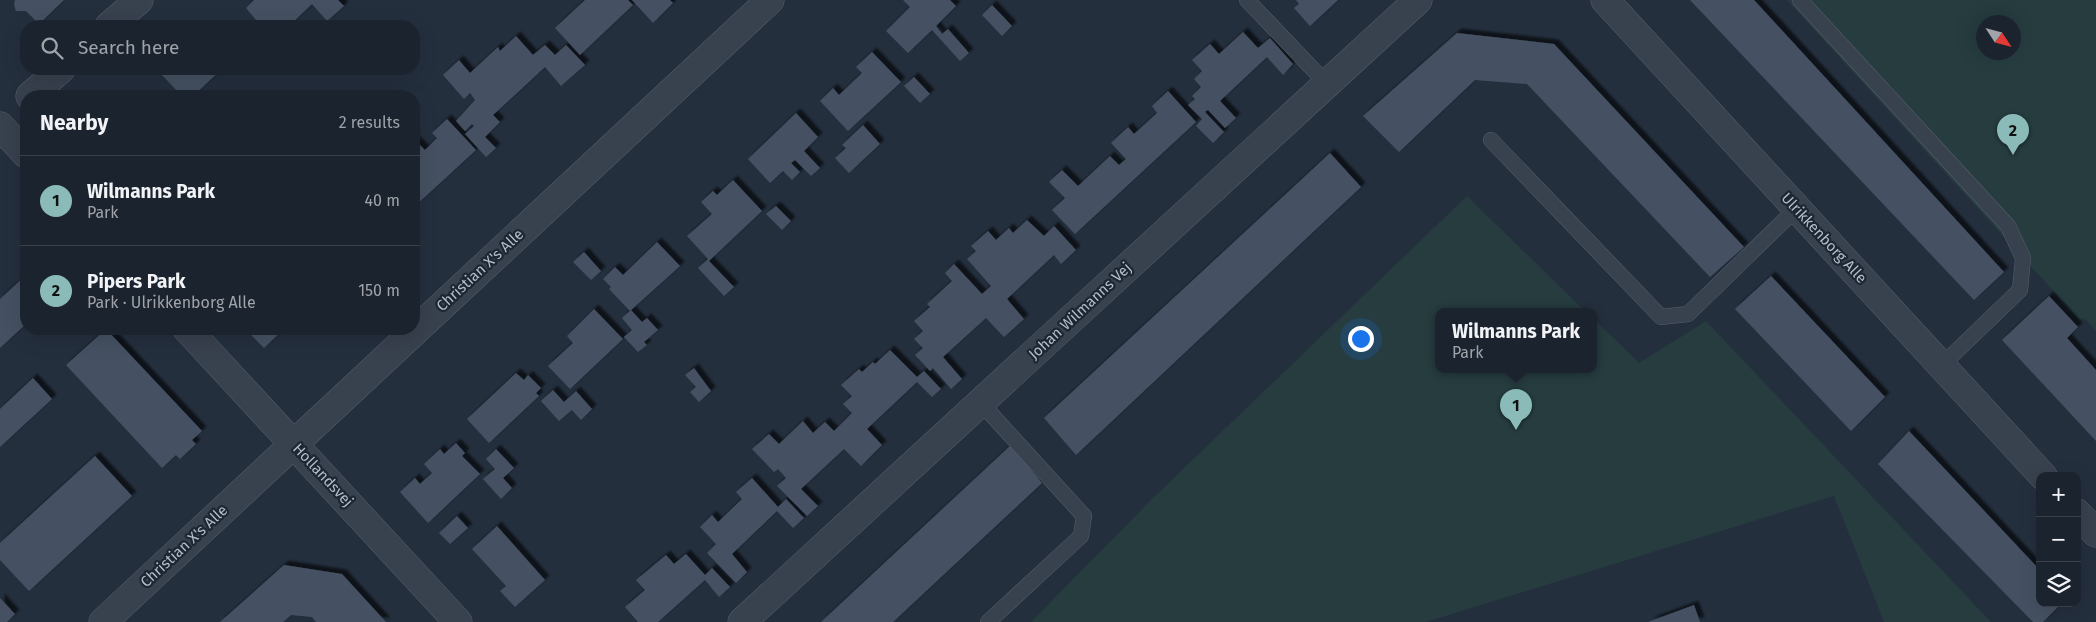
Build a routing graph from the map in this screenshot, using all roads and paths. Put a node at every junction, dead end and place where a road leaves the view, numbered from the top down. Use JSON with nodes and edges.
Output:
{"nodes":[{"id":1,"x":139,"y":0,"type":"edge"},
{"id":2,"x":770,"y":0,"type":"edge"},
{"id":3,"x":1247,"y":0,"type":"edge"},
{"id":4,"x":1418,"y":0,"type":"edge"},
{"id":5,"x":1605,"y":0,"type":"edge"},
{"id":6,"x":1800,"y":0,"type":"edge"},
{"id":7,"x":116,"y":20,"type":"edge"},
{"id":8,"x":54,"y":75,"type":"edge"},
{"id":9,"x":1327,"y":84,"type":"junction"},
{"id":10,"x":37,"y":90,"type":"edge"},
{"id":11,"x":20,"y":106,"type":"edge"},
{"id":12,"x":0,"y":125,"type":"edge"},
{"id":13,"x":1491,"y":140,"type":"dead end"},
{"id":14,"x":20,"y":147,"type":"edge"},
{"id":15,"x":1797,"y":208,"type":"junction"},
{"id":16,"x":420,"y":326,"type":"edge"},
{"id":17,"x":193,"y":335,"type":"edge"},
{"id":18,"x":411,"y":335,"type":"edge"},
{"id":19,"x":1942,"y":365,"type":"junction"},
{"id":20,"x":981,"y":402,"type":"junction"},
{"id":21,"x":294,"y":444,"type":"junction"},
{"id":22,"x":2039,"y":472,"type":"edge"},
{"id":23,"x":2081,"y":517,"type":"edge"},
{"id":24,"x":2096,"y":533,"type":"edge"},
{"id":25,"x":103,"y":622,"type":"edge"},
{"id":26,"x":458,"y":622,"type":"edge"},
{"id":27,"x":742,"y":622,"type":"edge"},
{"id":28,"x":988,"y":622,"type":"edge"}],
"edges":[{"from":1,"to":7,"type":"street"},
{"from":2,"to":16,"type":"street","name":"Christian X's Alle"},
{"from":3,"to":9,"type":"lane"},
{"from":4,"to":9,"type":"street","name":"Johan Wilmanns Vej"},
{"from":5,"to":15,"type":"street","name":"Ulrikkenborg Alle"},
{"from":6,"to":19,"type":"lane"},
{"from":8,"to":10,"type":"street"},
{"from":9,"to":20,"type":"street","name":"Johan Wilmanns Vej"},
{"from":11,"to":12,"type":"street"},
{"from":12,"to":14,"type":"street"},
{"from":13,"to":15,"type":"lane"},
{"from":15,"to":19,"type":"street","name":"Ulrikkenborg Alle"},
{"from":17,"to":21,"type":"street","name":"Hollandsvej"},
{"from":18,"to":21,"type":"street","name":"Christian X's Alle"},
{"from":19,"to":22,"type":"street","name":"Ulrikkenborg Alle"},
{"from":20,"to":27,"type":"street","name":"Johan Wilmanns Vej"},
{"from":20,"to":28,"type":"lane"},
{"from":21,"to":25,"type":"street","name":"Christian X's Alle"},
{"from":21,"to":26,"type":"street","name":"Hollandsvej"},
{"from":23,"to":24,"type":"street"}]}
